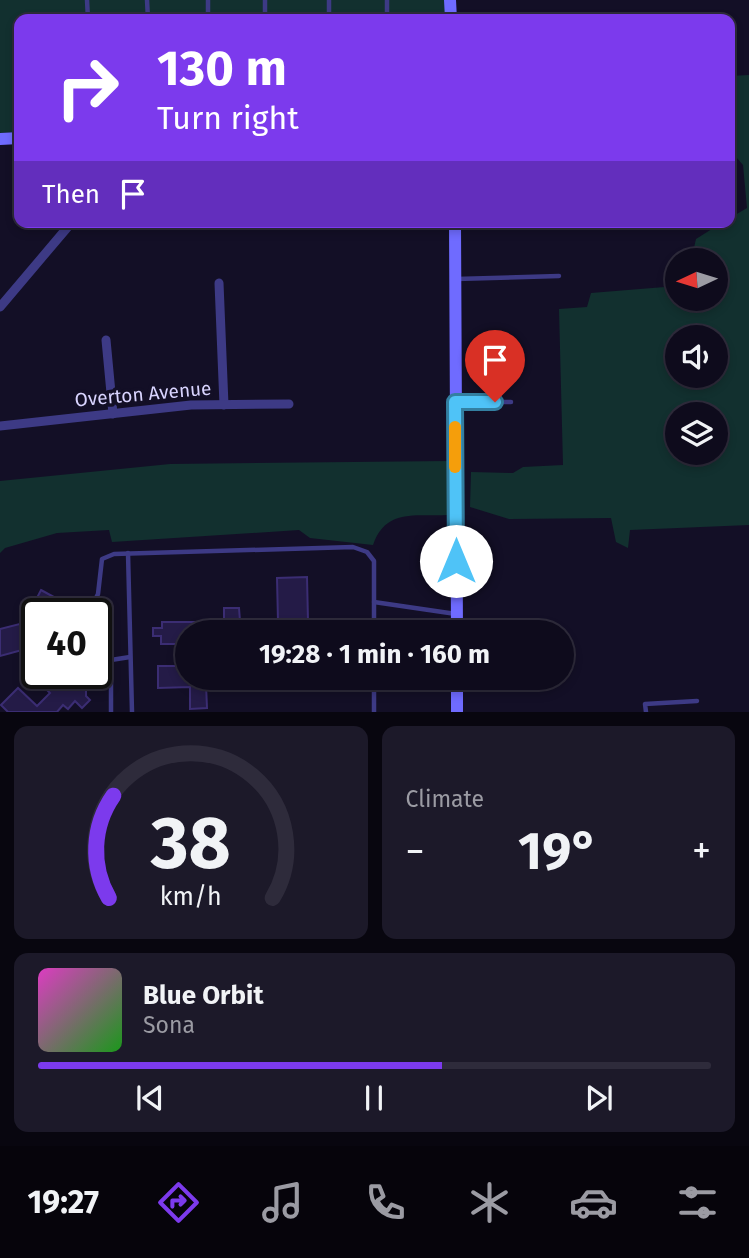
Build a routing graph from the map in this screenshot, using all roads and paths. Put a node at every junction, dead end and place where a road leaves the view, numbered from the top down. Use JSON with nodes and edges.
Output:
{"nodes":[{"id":1,"x":67,"y":228,"type":"edge"},
{"id":2,"x":455,"y":228,"type":"edge"},
{"id":3,"x":559,"y":276,"type":"dead end"},
{"id":4,"x":455,"y":279,"type":"junction"},
{"id":5,"x":219,"y":284,"type":"dead end"},
{"id":6,"x":0,"y":307,"type":"edge"},
{"id":7,"x":106,"y":340,"type":"dead end"},
{"id":8,"x":455,"y":402,"type":"junction"},
{"id":9,"x":511,"y":402,"type":"dead end"},
{"id":10,"x":289,"y":404,"type":"dead end"},
{"id":11,"x":224,"y":405,"type":"junction"},
{"id":12,"x":113,"y":414,"type":"junction"},
{"id":13,"x":0,"y":426,"type":"edge"},
{"id":14,"x":128,"y":553,"type":"junction"},
{"id":15,"x":96,"y":598,"type":"edge"},
{"id":16,"x":374,"y":602,"type":"junction"},
{"id":17,"x":456,"y":614,"type":"junction"},
{"id":18,"x":374,"y":620,"type":"edge"},
{"id":19,"x":456,"y":620,"type":"edge"},
{"id":20,"x":130,"y":657,"type":"junction"},
{"id":21,"x":374,"y":690,"type":"edge"},
{"id":22,"x":457,"y":690,"type":"edge"},
{"id":23,"x":697,"y":701,"type":"dead end"},
{"id":24,"x":111,"y":712,"type":"edge"},
{"id":25,"x":132,"y":712,"type":"edge"},
{"id":26,"x":374,"y":712,"type":"edge"},
{"id":27,"x":457,"y":712,"type":"edge"},
{"id":28,"x":646,"y":712,"type":"edge"}],
"edges":[{"from":1,"to":6,"type":"street"},
{"from":2,"to":4,"type":"street"},
{"from":3,"to":4,"type":"lane"},
{"from":4,"to":8,"type":"street"},
{"from":5,"to":11,"type":"street"},
{"from":7,"to":12,"type":"street"},
{"from":8,"to":9,"type":"lane"},
{"from":8,"to":17,"type":"street"},
{"from":10,"to":11,"type":"street","name":"Overton Avenue"},
{"from":11,"to":12,"type":"street","name":"Overton Avenue"},
{"from":12,"to":13,"type":"street","name":"Overton Avenue"},
{"from":14,"to":15,"type":"lane"},
{"from":14,"to":16,"type":"lane"},
{"from":14,"to":20,"type":"lane"},
{"from":16,"to":17,"type":"lane"},
{"from":16,"to":18,"type":"lane"},
{"from":17,"to":19,"type":"street"},
{"from":20,"to":24,"type":"lane"},
{"from":20,"to":25,"type":"lane"},
{"from":21,"to":26,"type":"lane"},
{"from":22,"to":27,"type":"street"},
{"from":23,"to":28,"type":"lane"}]}
